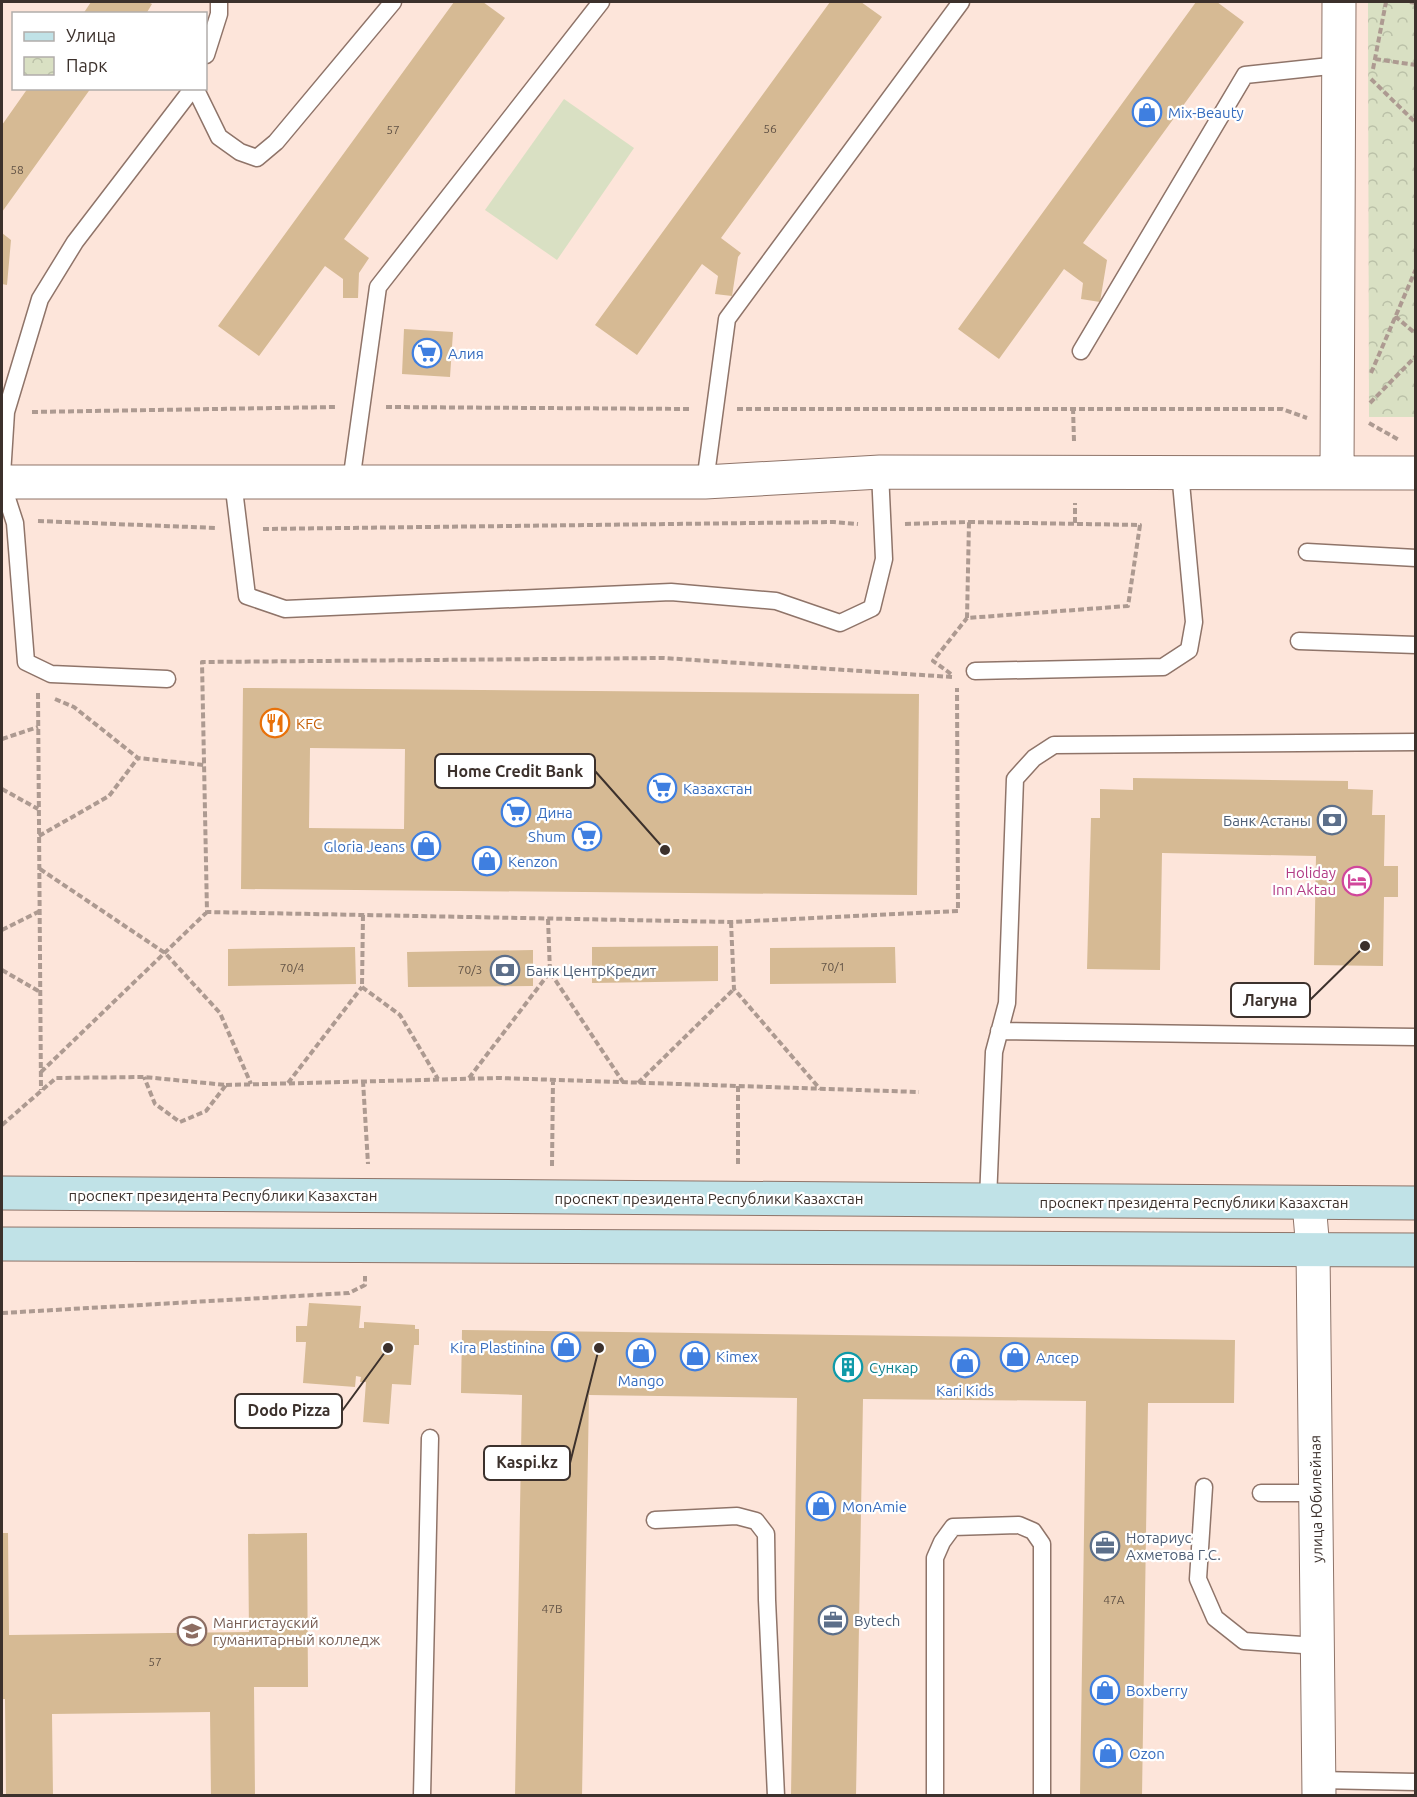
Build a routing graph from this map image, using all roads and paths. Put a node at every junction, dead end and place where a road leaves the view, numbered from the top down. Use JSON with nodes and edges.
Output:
{"nodes":[{"id":1,"x":219,"y":2,"type":"edge"},
{"id":2,"x":393,"y":2,"type":"edge"},
{"id":3,"x":601,"y":2,"type":"edge"},
{"id":4,"x":962,"y":2,"type":"edge"},
{"id":5,"x":1339,"y":2,"type":"edge"},
{"id":6,"x":1386,"y":2,"type":"edge"},
{"id":7,"x":1410,"y":2,"type":"edge"},
{"id":8,"x":1416,"y":3,"type":"edge"},
{"id":9,"x":207,"y":52,"type":"edge"},
{"id":10,"x":1375,"y":59,"type":"junction"},
{"id":11,"x":1339,"y":64,"type":"junction"},
{"id":12,"x":1416,"y":65,"type":"edge"},
{"id":13,"x":1371,"y":79,"type":"junction"},
{"id":14,"x":192,"y":90,"type":"edge"},
{"id":15,"x":195,"y":90,"type":"edge"},
{"id":16,"x":1416,"y":123,"type":"edge"},
{"id":17,"x":1416,"y":269,"type":"edge"},
{"id":18,"x":1395,"y":316,"type":"junction"},
{"id":19,"x":1416,"y":334,"type":"edge"},
{"id":20,"x":1081,"y":351,"type":"dead end"},
{"id":21,"x":1416,"y":356,"type":"edge"},
{"id":22,"x":1368,"y":378,"type":"dead end"},
{"id":23,"x":1365,"y":398,"type":"dead end"},
{"id":24,"x":361,"y":407,"type":"junction"},
{"id":25,"x":1366,"y":407,"type":"junction"},
{"id":26,"x":714,"y":409,"type":"junction"},
{"id":27,"x":6,"y":412,"type":"junction"},
{"id":28,"x":1337,"y":428,"type":"junction"},
{"id":29,"x":1411,"y":458,"type":"edge"},
{"id":30,"x":880,"y":472,"type":"junction"},
{"id":31,"x":1180,"y":472,"type":"junction"},
{"id":32,"x":1337,"y":472,"type":"junction"},
{"id":33,"x":2,"y":475,"type":"edge"},
{"id":34,"x":233,"y":482,"type":"junction"},
{"id":35,"x":351,"y":482,"type":"junction"},
{"id":36,"x":705,"y":482,"type":"junction"},
{"id":37,"x":2,"y":483,"type":"edge"},
{"id":38,"x":969,"y":522,"type":"junction"},
{"id":39,"x":15,"y":523,"type":"junction"},
{"id":40,"x":882,"y":525,"type":"junction"},
{"id":41,"x":240,"y":529,"type":"junction"},
{"id":42,"x":1307,"y":552,"type":"dead end"},
{"id":43,"x":1416,"y":558,"type":"edge"},
{"id":44,"x":967,"y":618,"type":"junction"},
{"id":45,"x":1299,"y":640,"type":"dead end"},
{"id":46,"x":1416,"y":645,"type":"edge"},
{"id":47,"x":38,"y":668,"type":"junction"},
{"id":48,"x":975,"y":671,"type":"dead end"},
{"id":49,"x":957,"y":678,"type":"junction"},
{"id":50,"x":167,"y":679,"type":"dead end"},
{"id":51,"x":38,"y":692,"type":"junction"},
{"id":52,"x":38,"y":727,"type":"junction"},
{"id":53,"x":2,"y":739,"type":"edge"},
{"id":54,"x":1416,"y":742,"type":"edge"},
{"id":55,"x":138,"y":758,"type":"junction"},
{"id":56,"x":204,"y":765,"type":"junction"},
{"id":57,"x":2,"y":789,"type":"edge"},
{"id":58,"x":39,"y":809,"type":"junction"},
{"id":59,"x":39,"y":836,"type":"junction"},
{"id":60,"x":39,"y":869,"type":"junction"},
{"id":61,"x":40,"y":911,"type":"junction"},
{"id":62,"x":207,"y":912,"type":"junction"},
{"id":63,"x":363,"y":915,"type":"junction"},
{"id":64,"x":548,"y":918,"type":"junction"},
{"id":65,"x":731,"y":922,"type":"junction"},
{"id":66,"x":2,"y":930,"type":"edge"},
{"id":67,"x":165,"y":953,"type":"junction"},
{"id":68,"x":2,"y":970,"type":"edge"},
{"id":69,"x":550,"y":972,"type":"junction"},
{"id":70,"x":362,"y":987,"type":"junction"},
{"id":71,"x":734,"y":989,"type":"junction"},
{"id":72,"x":40,"y":993,"type":"junction"},
{"id":73,"x":999,"y":1031,"type":"junction"},
{"id":74,"x":1416,"y":1037,"type":"edge"},
{"id":75,"x":41,"y":1072,"type":"junction"},
{"id":76,"x":144,"y":1077,"type":"junction"},
{"id":77,"x":468,"y":1079,"type":"junction"},
{"id":78,"x":438,"y":1080,"type":"junction"},
{"id":79,"x":553,"y":1080,"type":"junction"},
{"id":80,"x":623,"y":1082,"type":"junction"},
{"id":81,"x":288,"y":1083,"type":"junction"},
{"id":82,"x":638,"y":1083,"type":"junction"},
{"id":83,"x":251,"y":1084,"type":"junction"},
{"id":84,"x":226,"y":1085,"type":"junction"},
{"id":85,"x":738,"y":1086,"type":"junction"},
{"id":86,"x":820,"y":1089,"type":"junction"},
{"id":87,"x":41,"y":1090,"type":"junction"},
{"id":88,"x":919,"y":1092,"type":"dead end"},
{"id":89,"x":2,"y":1125,"type":"edge"},
{"id":90,"x":2,"y":1193,"type":"edge"},
{"id":91,"x":551,"y":1198,"type":"junction"},
{"id":92,"x":739,"y":1198,"type":"junction"},
{"id":93,"x":988,"y":1200,"type":"junction"},
{"id":94,"x":1309,"y":1203,"type":"junction"},
{"id":95,"x":1416,"y":1203,"type":"edge"},
{"id":96,"x":2,"y":1244,"type":"edge"},
{"id":97,"x":1313,"y":1250,"type":"junction"},
{"id":98,"x":1416,"y":1250,"type":"edge"},
{"id":99,"x":429,"y":1438,"type":"dead end"},
{"id":100,"x":1204,"y":1487,"type":"dead end"},
{"id":101,"x":1261,"y":1492,"type":"dead end"},
{"id":102,"x":1316,"y":1493,"type":"junction"},
{"id":103,"x":655,"y":1520,"type":"dead end"},
{"id":104,"x":1317,"y":1646,"type":"junction"},
{"id":105,"x":1416,"y":1782,"type":"edge"},
{"id":106,"x":1319,"y":1788,"type":"edge"},
{"id":107,"x":422,"y":1796,"type":"edge"},
{"id":108,"x":776,"y":1796,"type":"edge"},
{"id":109,"x":935,"y":1796,"type":"edge"},
{"id":110,"x":1042,"y":1796,"type":"edge"}],
"edges":[{"from":1,"to":9,"type":"lane"},
{"from":2,"to":15,"type":"lane"},
{"from":3,"to":24,"type":"lane"},
{"from":4,"to":26,"type":"lane"},
{"from":5,"to":11,"type":"street"},
{"from":6,"to":10,"type":"path"},
{"from":7,"to":8,"type":"path"},
{"from":10,"to":12,"type":"path"},
{"from":10,"to":13,"type":"path"},
{"from":11,"to":13,"type":"path"},
{"from":11,"to":20,"type":"lane"},
{"from":11,"to":28,"type":"street"},
{"from":13,"to":16,"type":"path"},
{"from":14,"to":27,"type":"lane"},
{"from":17,"to":18,"type":"path"},
{"from":18,"to":19,"type":"path"},
{"from":18,"to":22,"type":"path"},
{"from":21,"to":25,"type":"path"},
{"from":23,"to":25,"type":"path"},
{"from":24,"to":26,"type":"path"},
{"from":24,"to":27,"type":"path"},
{"from":24,"to":35,"type":"lane"},
{"from":25,"to":28,"type":"path"},
{"from":25,"to":29,"type":"path"},
{"from":26,"to":28,"type":"path"},
{"from":26,"to":36,"type":"lane"},
{"from":27,"to":33,"type":"lane"},
{"from":28,"to":32,"type":"street"},
{"from":29,"to":32,"type":"street"},
{"from":30,"to":31,"type":"street"},
{"from":30,"to":36,"type":"street"},
{"from":30,"to":40,"type":"lane"},
{"from":31,"to":32,"type":"street"},
{"from":31,"to":48,"type":"lane"},
{"from":34,"to":35,"type":"street"},
{"from":34,"to":37,"type":"street"},
{"from":34,"to":41,"type":"lane"},
{"from":35,"to":36,"type":"street"},
{"from":37,"to":39,"type":"lane"},
{"from":38,"to":40,"type":"path"},
{"from":38,"to":44,"type":"path"},
{"from":38,"to":44,"type":"path"},
{"from":39,"to":41,"type":"path"},
{"from":39,"to":47,"type":"lane"},
{"from":40,"to":41,"type":"path"},
{"from":40,"to":41,"type":"lane"},
{"from":42,"to":43,"type":"lane"},
{"from":44,"to":49,"type":"path"},
{"from":45,"to":46,"type":"lane"},
{"from":47,"to":50,"type":"lane"},
{"from":47,"to":51,"type":"path"},
{"from":49,"to":56,"type":"path"},
{"from":49,"to":65,"type":"path"},
{"from":51,"to":52,"type":"path"},
{"from":51,"to":55,"type":"path"},
{"from":52,"to":53,"type":"path"},
{"from":52,"to":58,"type":"path"},
{"from":54,"to":73,"type":"lane"},
{"from":55,"to":56,"type":"path"},
{"from":55,"to":59,"type":"path"},
{"from":56,"to":62,"type":"path"},
{"from":57,"to":58,"type":"path"},
{"from":58,"to":59,"type":"path"},
{"from":59,"to":60,"type":"path"},
{"from":60,"to":61,"type":"path"},
{"from":60,"to":67,"type":"path"},
{"from":61,"to":66,"type":"path"},
{"from":61,"to":72,"type":"path"},
{"from":62,"to":63,"type":"path"},
{"from":62,"to":67,"type":"path"},
{"from":63,"to":64,"type":"path"},
{"from":63,"to":70,"type":"path"},
{"from":64,"to":65,"type":"path"},
{"from":64,"to":69,"type":"path"},
{"from":65,"to":71,"type":"path"},
{"from":67,"to":75,"type":"path"},
{"from":67,"to":83,"type":"path"},
{"from":68,"to":72,"type":"path"},
{"from":69,"to":77,"type":"path"},
{"from":69,"to":80,"type":"path"},
{"from":70,"to":78,"type":"path"},
{"from":70,"to":81,"type":"path"},
{"from":71,"to":82,"type":"path"},
{"from":71,"to":86,"type":"path"},
{"from":72,"to":75,"type":"path"},
{"from":73,"to":74,"type":"lane"},
{"from":73,"to":93,"type":"lane"},
{"from":75,"to":87,"type":"path"},
{"from":76,"to":84,"type":"path"},
{"from":76,"to":84,"type":"path"},
{"from":76,"to":87,"type":"path"},
{"from":77,"to":78,"type":"path"},
{"from":77,"to":79,"type":"path"},
{"from":78,"to":81,"type":"path"},
{"from":79,"to":80,"type":"path"},
{"from":79,"to":91,"type":"path"},
{"from":80,"to":82,"type":"path"},
{"from":81,"to":83,"type":"path"},
{"from":82,"to":85,"type":"path"},
{"from":83,"to":84,"type":"path"},
{"from":85,"to":86,"type":"path"},
{"from":85,"to":92,"type":"path"},
{"from":86,"to":88,"type":"path"},
{"from":87,"to":89,"type":"path"},
{"from":90,"to":91,"type":"main road","name":"проспект президента Республики Казахстан"},
{"from":91,"to":92,"type":"main road","name":"проспект президента Республики Казахстан"},
{"from":92,"to":93,"type":"main road","name":"проспект президента Республики Казахстан"},
{"from":93,"to":94,"type":"main road","name":"проспект президента Республики Казахстан"},
{"from":94,"to":95,"type":"main road","name":"проспект президента Республики Казахстан"},
{"from":94,"to":97,"type":"street","name":"улица Юбилейная"},
{"from":96,"to":97,"type":"main road"},
{"from":97,"to":98,"type":"main road"},
{"from":97,"to":102,"type":"street","name":"улица Юбилейная"},
{"from":99,"to":107,"type":"lane"},
{"from":100,"to":104,"type":"lane"},
{"from":101,"to":102,"type":"lane"},
{"from":102,"to":104,"type":"street","name":"улица Юбилейная"},
{"from":103,"to":108,"type":"lane"},
{"from":104,"to":106,"type":"street","name":"улица Юбилейная"},
{"from":105,"to":106,"type":"lane"},
{"from":109,"to":110,"type":"lane"}]}
